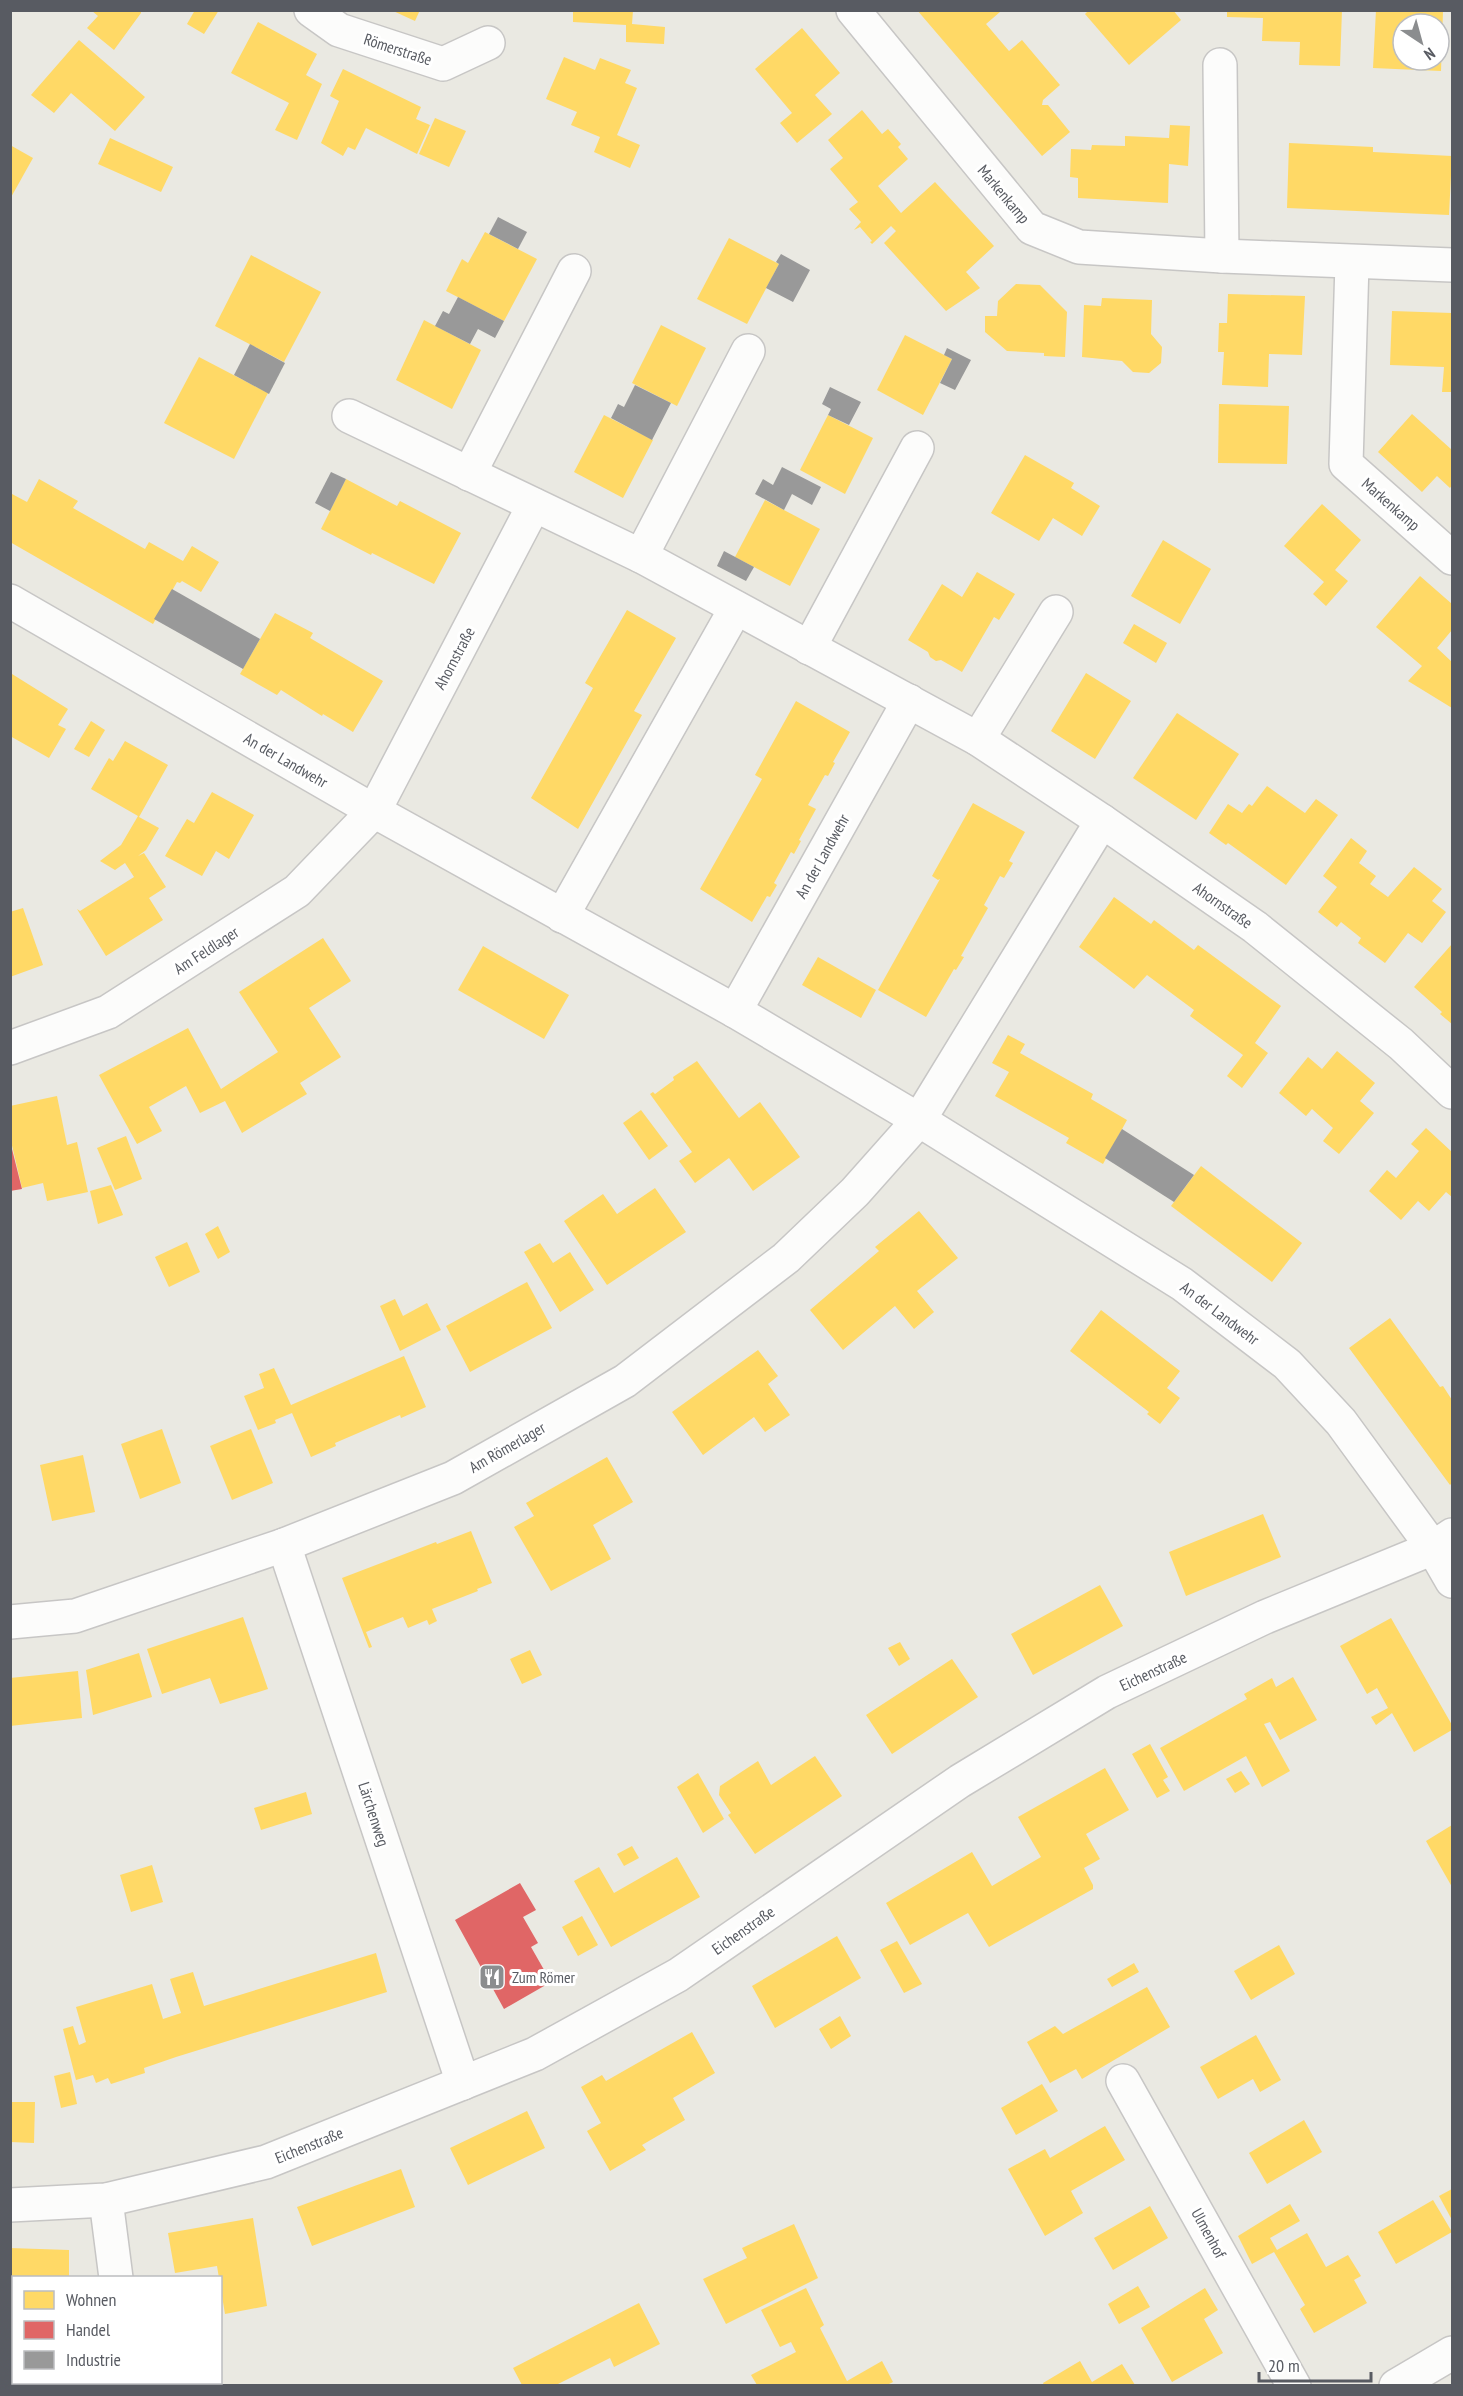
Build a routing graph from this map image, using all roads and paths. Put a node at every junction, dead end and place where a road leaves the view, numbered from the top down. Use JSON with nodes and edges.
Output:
{"nodes":[{"id":1,"x":311,"y":10,"type":"edge"},
{"id":2,"x":853,"y":10,"type":"edge"},
{"id":3,"x":488,"y":43,"type":"dead end"},
{"id":4,"x":1220,"y":65,"type":"dead end"},
{"id":5,"x":1222,"y":256,"type":"junction"},
{"id":6,"x":1352,"y":262,"type":"junction"},
{"id":7,"x":1452,"y":265,"type":"edge"},
{"id":8,"x":574,"y":271,"type":"dead end"},
{"id":9,"x":748,"y":351,"type":"dead end"},
{"id":10,"x":349,"y":416,"type":"dead end"},
{"id":11,"x":917,"y":448,"type":"dead end"},
{"id":12,"x":469,"y":474,"type":"junction"},
{"id":13,"x":534,"y":505,"type":"junction"},
{"id":14,"x":641,"y":556,"type":"junction"},
{"id":15,"x":1452,"y":558,"type":"edge"},
{"id":16,"x":10,"y":601,"type":"edge"},
{"id":17,"x":736,"y":608,"type":"junction"},
{"id":18,"x":1056,"y":612,"type":"dead end"},
{"id":19,"x":809,"y":648,"type":"junction"},
{"id":20,"x":909,"y":701,"type":"junction"},
{"id":21,"x":978,"y":740,"type":"junction"},
{"id":22,"x":374,"y":811,"type":"junction"},
{"id":23,"x":1102,"y":821,"type":"junction"},
{"id":24,"x":562,"y":916,"type":"junction"},
{"id":25,"x":735,"y":1011,"type":"junction"},
{"id":26,"x":10,"y":1048,"type":"edge"},
{"id":27,"x":1452,"y":1092,"type":"edge"},
{"id":28,"x":919,"y":1120,"type":"junction"},
{"id":29,"x":1443,"y":1541,"type":"edge"},
{"id":30,"x":284,"y":1545,"type":"junction"},
{"id":31,"x":1452,"y":1581,"type":"edge"},
{"id":32,"x":10,"y":1622,"type":"edge"},
{"id":33,"x":1123,"y":2081,"type":"dead end"},
{"id":34,"x":463,"y":2083,"type":"junction"},
{"id":35,"x":106,"y":2200,"type":"junction"},
{"id":36,"x":10,"y":2205,"type":"edge"},
{"id":37,"x":116,"y":2276,"type":"edge"},
{"id":38,"x":1452,"y":2353,"type":"edge"},
{"id":39,"x":1294,"y":2385,"type":"edge"},
{"id":40,"x":1396,"y":2385,"type":"edge"}],
"edges":[{"from":1,"to":3,"type":"street","name":"Römerstraße"},
{"from":2,"to":5,"type":"street","name":"Markenkamp"},
{"from":4,"to":5,"type":"street"},
{"from":5,"to":6,"type":"street","name":"Markenkamp"},
{"from":6,"to":7,"type":"street","name":"Markenkamp"},
{"from":6,"to":15,"type":"street","name":"Markenkamp"},
{"from":8,"to":12,"type":"street"},
{"from":9,"to":14,"type":"street"},
{"from":10,"to":12,"type":"street","name":"Ahornstraße"},
{"from":11,"to":19,"type":"street"},
{"from":12,"to":13,"type":"street","name":"Ahornstraße"},
{"from":13,"to":14,"type":"street","name":"Ahornstraße"},
{"from":13,"to":22,"type":"street","name":"Ahornstraße"},
{"from":14,"to":17,"type":"street","name":"Ahornstraße"},
{"from":16,"to":22,"type":"street","name":"An der Landwehr"},
{"from":17,"to":19,"type":"street","name":"Ahornstraße"},
{"from":17,"to":24,"type":"street"},
{"from":18,"to":21,"type":"street"},
{"from":19,"to":20,"type":"street","name":"Ahornstraße"},
{"from":20,"to":21,"type":"street","name":"Ahornstraße"},
{"from":20,"to":25,"type":"street","name":"An der Landwehr"},
{"from":21,"to":23,"type":"street","name":"Ahornstraße"},
{"from":22,"to":24,"type":"street","name":"An der Landwehr"},
{"from":22,"to":26,"type":"street","name":"Am Feldlager"},
{"from":23,"to":27,"type":"street","name":"Ahornstraße"},
{"from":23,"to":28,"type":"street"},
{"from":24,"to":25,"type":"street","name":"An der Landwehr"},
{"from":25,"to":28,"type":"street","name":"An der Landwehr"},
{"from":28,"to":29,"type":"street","name":"An der Landwehr"},
{"from":28,"to":30,"type":"street","name":"Am Römerlager"},
{"from":29,"to":31,"type":"street","name":"An der Landwehr"},
{"from":29,"to":34,"type":"street","name":"Eichenstraße"},
{"from":30,"to":32,"type":"street","name":"Am Römerlager"},
{"from":30,"to":34,"type":"street","name":"Lärchenweg"},
{"from":33,"to":39,"type":"street","name":"Ulmenhof"},
{"from":34,"to":35,"type":"street","name":"Eichenstraße"},
{"from":35,"to":36,"type":"street","name":"Eichenstraße"},
{"from":35,"to":37,"type":"street"},
{"from":38,"to":40,"type":"street"}]}
